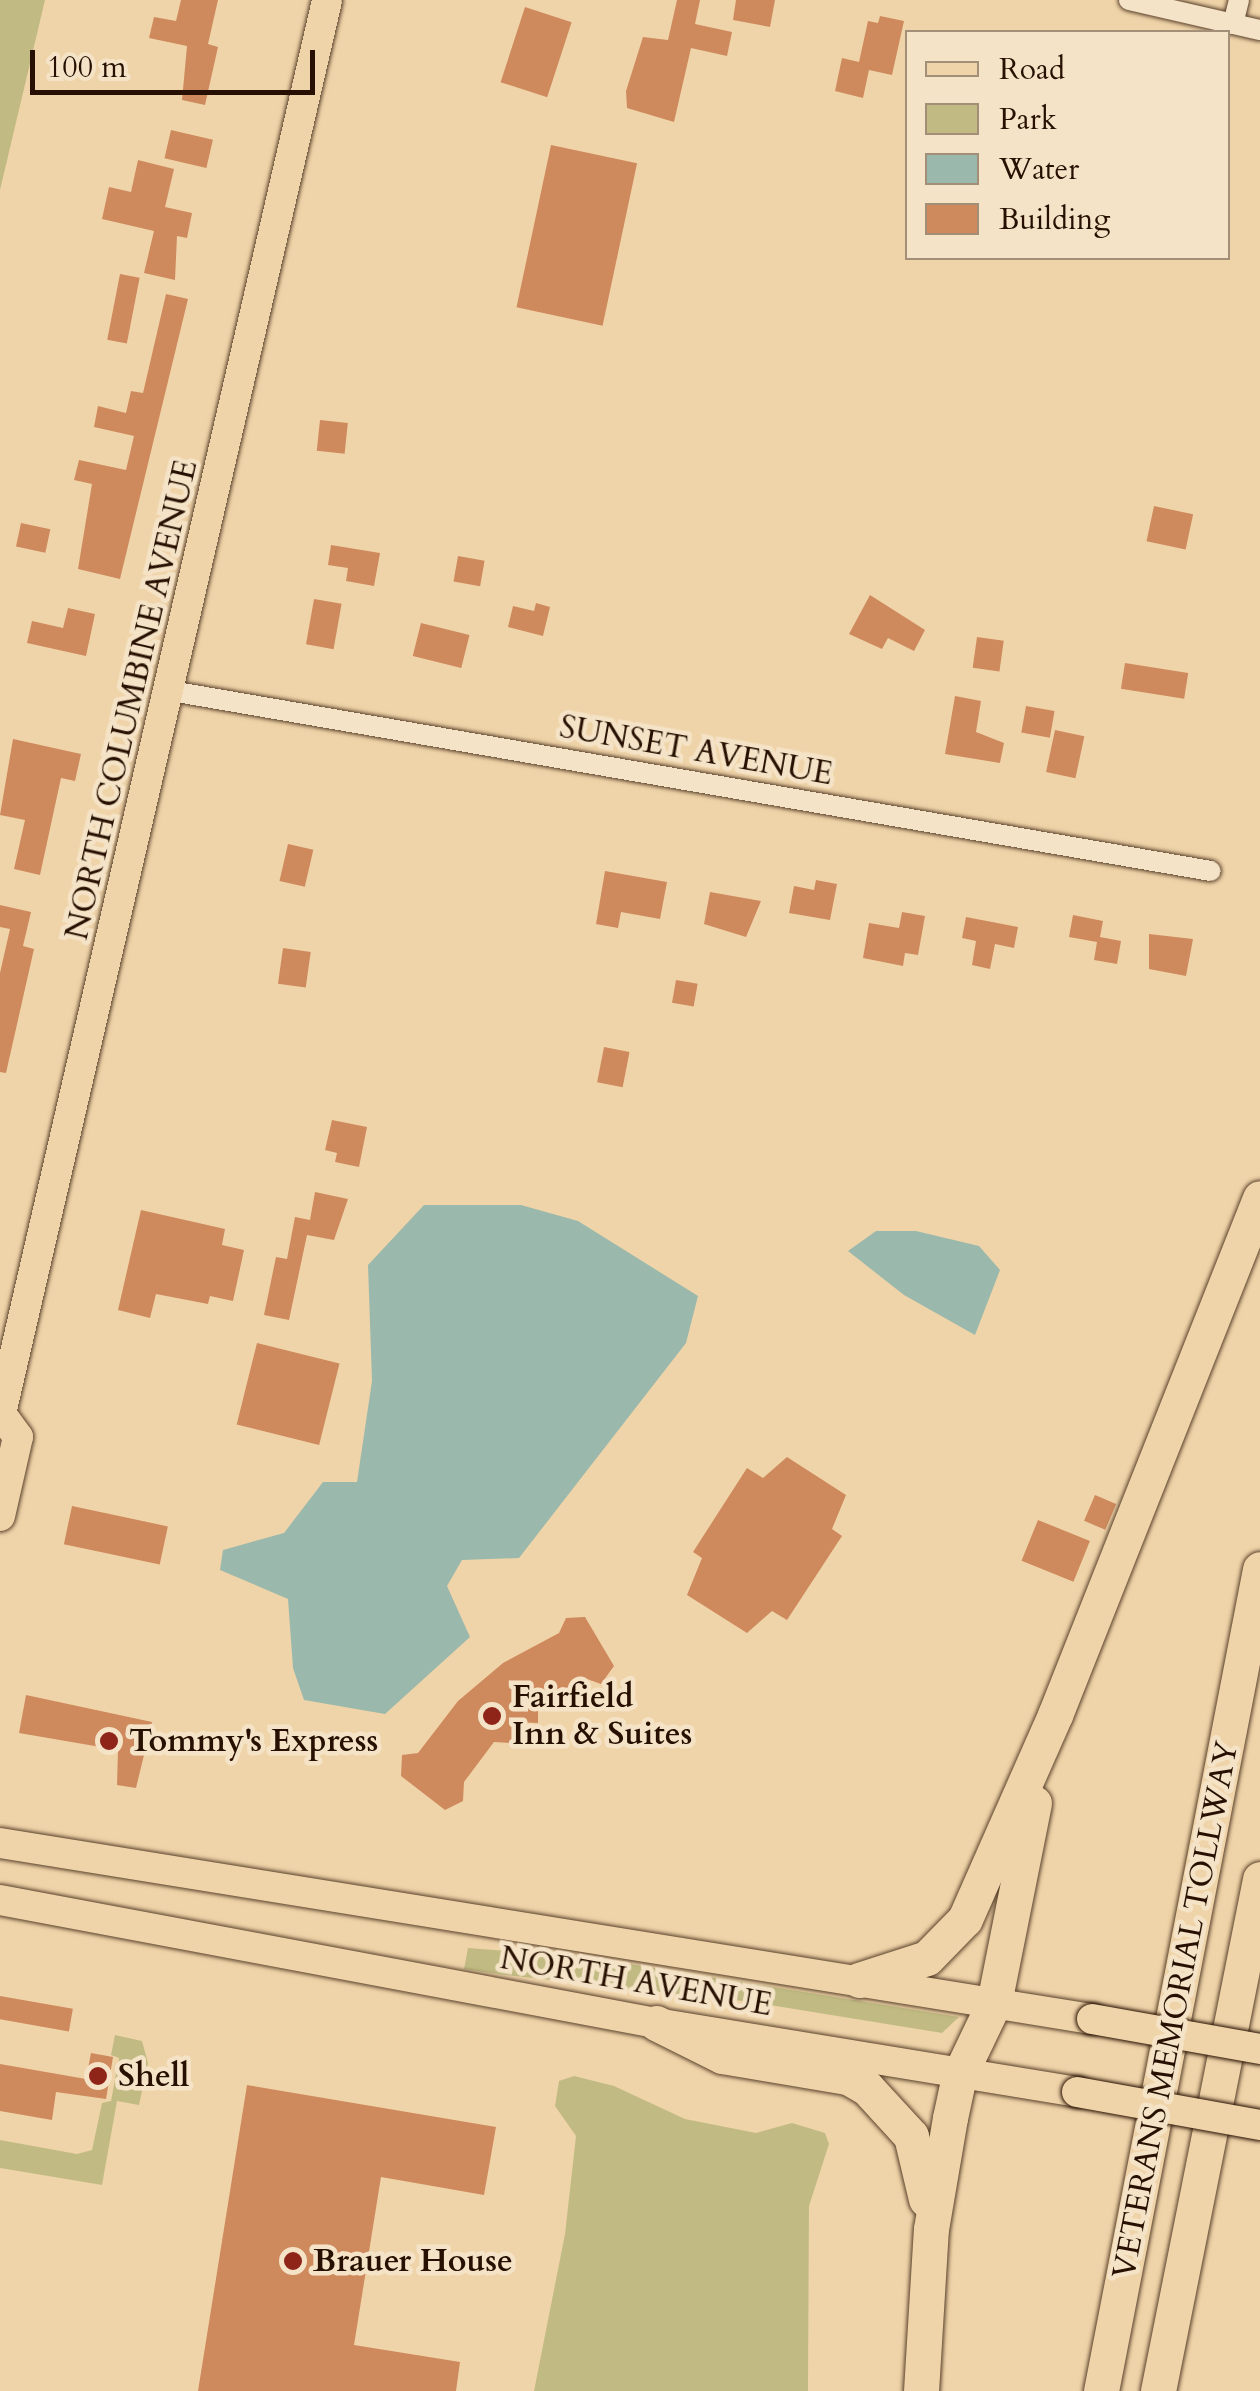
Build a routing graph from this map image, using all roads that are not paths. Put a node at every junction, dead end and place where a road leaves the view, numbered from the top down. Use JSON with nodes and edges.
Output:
{"nodes":[{"id":1,"x":327,"y":0,"type":"edge"},
{"id":2,"x":1129,"y":0,"type":"edge"},
{"id":3,"x":1238,"y":0,"type":"edge"},
{"id":4,"x":1233,"y":24,"type":"junction"},
{"id":5,"x":1260,"y":30,"type":"edge"},
{"id":6,"x":171,"y":691,"type":"junction"},
{"id":7,"x":1211,"y":871,"type":"dead end"},
{"id":8,"x":1260,"y":1198,"type":"edge"},
{"id":9,"x":1,"y":1417,"type":"edge"},
{"id":10,"x":0,"y":1516,"type":"edge"},
{"id":11,"x":1260,"y":1570,"type":"edge"},
{"id":12,"x":1055,"y":1714,"type":"junction"},
{"id":13,"x":5,"y":1841,"type":"edge"},
{"id":14,"x":1260,"y":1879,"type":"edge"},
{"id":15,"x":1,"y":1900,"type":"edge"},
{"id":16,"x":860,"y":1980,"type":"junction"},
{"id":17,"x":994,"y":2003,"type":"junction"},
{"id":18,"x":656,"y":2023,"type":"junction"},
{"id":19,"x":1260,"y":2049,"type":"edge"},
{"id":20,"x":960,"y":2076,"type":"junction"},
{"id":21,"x":1260,"y":2125,"type":"edge"},
{"id":22,"x":931,"y":2229,"type":"junction"},
{"id":23,"x":922,"y":2391,"type":"edge"},
{"id":24,"x":1101,"y":2391,"type":"edge"},
{"id":25,"x":1158,"y":2391,"type":"edge"}],
"edges":[{"from":1,"to":6,"type":"main road","name":"NORTH COLUMBINE AVENUE"},
{"from":2,"to":4,"type":"street"},
{"from":3,"to":4,"type":"street"},
{"from":4,"to":5,"type":"street"},
{"from":6,"to":7,"type":"street","name":"SUNSET AVENUE"},
{"from":6,"to":9,"type":"main road","name":"NORTH COLUMBINE AVENUE"},
{"from":8,"to":12,"type":"highway"},
{"from":9,"to":10,"type":"main road","name":"NORTH COLUMBINE AVENUE"},
{"from":11,"to":24,"type":"highway","name":"VETERANS MEMORIAL TOLLWAY"},
{"from":12,"to":16,"type":"highway"},
{"from":12,"to":17,"type":"highway"},
{"from":13,"to":16,"type":"main road","name":"NORTH AVENUE"},
{"from":14,"to":25,"type":"highway","name":"VETERANS MEMORIAL TOLLWAY"},
{"from":15,"to":18,"type":"main road","name":"NORTH AVENUE"},
{"from":16,"to":17,"type":"main road","name":"NORTH AVENUE"},
{"from":17,"to":19,"type":"main road","name":"NORTH AVENUE","bridge":true},
{"from":17,"to":20,"type":"highway"},
{"from":18,"to":20,"type":"main road","name":"NORTH AVENUE"},
{"from":18,"to":22,"type":"highway"},
{"from":20,"to":21,"type":"main road","name":"NORTH AVENUE","bridge":true},
{"from":20,"to":22,"type":"highway"},
{"from":22,"to":23,"type":"highway"}]}
